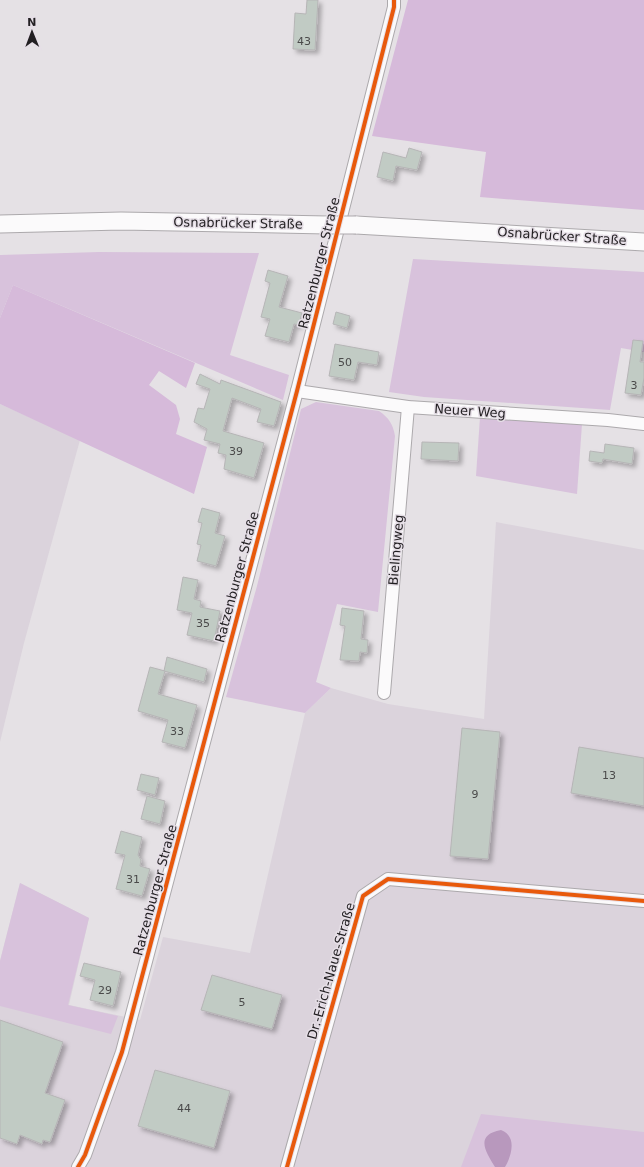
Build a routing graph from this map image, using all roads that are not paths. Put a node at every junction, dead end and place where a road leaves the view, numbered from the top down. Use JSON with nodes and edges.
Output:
{"nodes":[{"id":1,"x":394,"y":0,"type":"edge"},
{"id":2,"x":0,"y":224,"type":"edge"},
{"id":3,"x":644,"y":242,"type":"edge"},
{"id":4,"x":297,"y":391,"type":"junction"},
{"id":5,"x":408,"y":407,"type":"junction"},
{"id":6,"x":644,"y":424,"type":"edge"},
{"id":7,"x":384,"y":693,"type":"dead end"},
{"id":8,"x":644,"y":901,"type":"edge"},
{"id":9,"x":85,"y":1154,"type":"junction"},
{"id":10,"x":78,"y":1167,"type":"edge"},
{"id":11,"x":84,"y":1167,"type":"edge"},
{"id":12,"x":287,"y":1167,"type":"edge"}],
"edges":[{"from":1,"to":4,"type":"street","name":"Ratzenburger Straße"},
{"from":2,"to":3,"type":"main road","name":"Osnabrücker Straße","bridge":true},
{"from":4,"to":5,"type":"street","name":"Neuer Weg"},
{"from":4,"to":9,"type":"street","name":"Ratzenburger Straße"},
{"from":5,"to":6,"type":"street","name":"Neuer Weg"},
{"from":5,"to":7,"type":"street","name":"Bielingweg"},
{"from":8,"to":12,"type":"street","name":"Dr.-Erich-Naue-Straße"},
{"from":9,"to":10,"type":"street"},
{"from":9,"to":11,"type":"street"}]}
